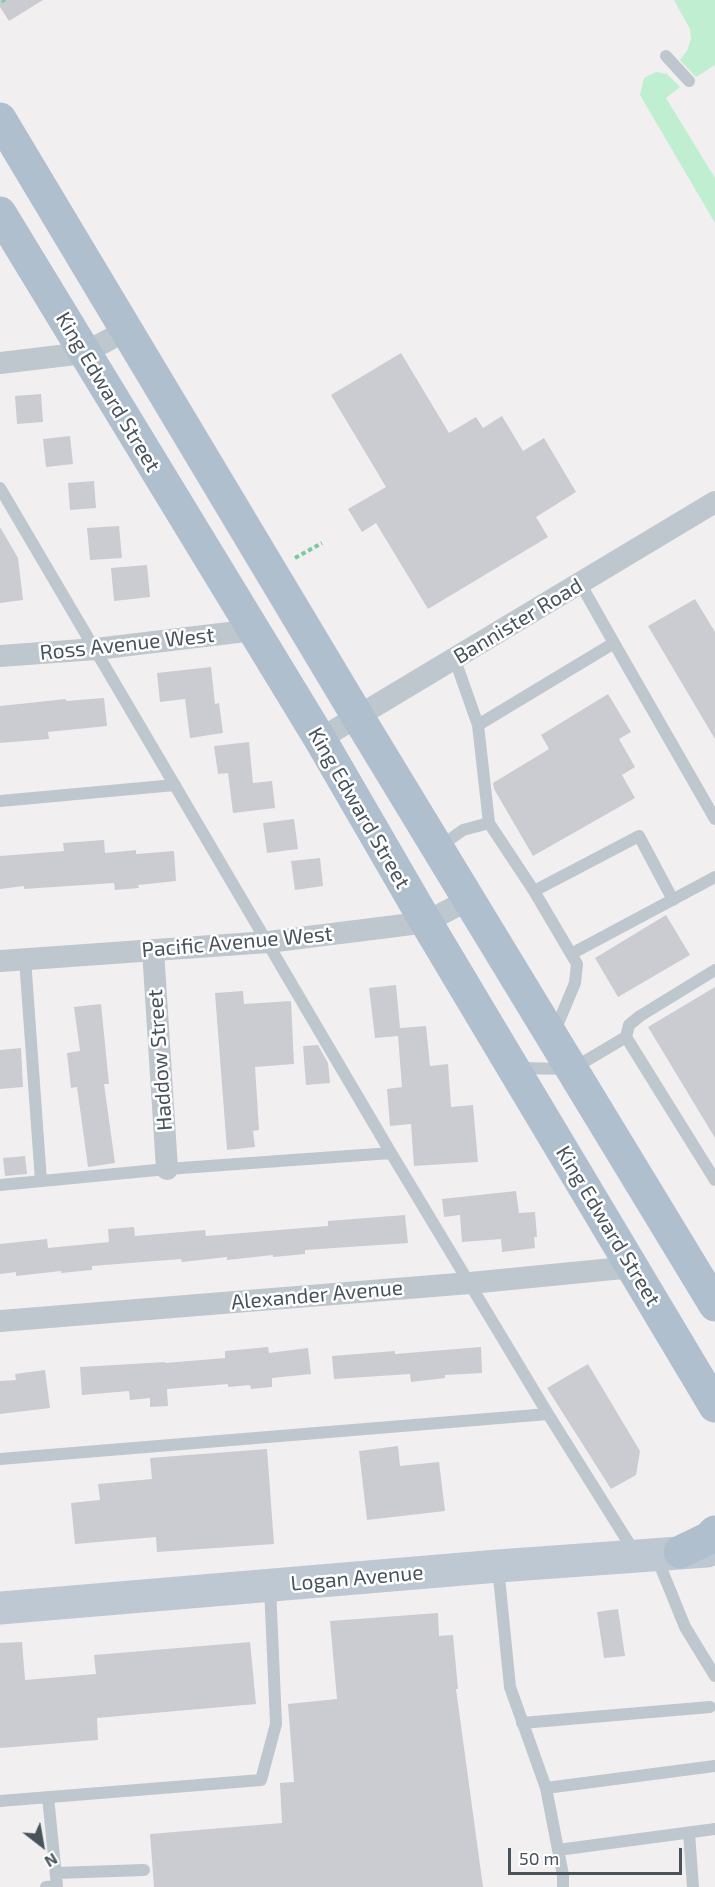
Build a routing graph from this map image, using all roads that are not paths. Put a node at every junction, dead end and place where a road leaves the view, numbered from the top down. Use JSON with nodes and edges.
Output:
{"nodes":[{"id":1,"x":666,"y":56,"type":"dead end"},
{"id":2,"x":689,"y":81,"type":"dead end"},
{"id":3,"x":0,"y":119,"type":"edge"},
{"id":4,"x":0,"y":213,"type":"edge"},
{"id":5,"x":127,"y":330,"type":"junction"},
{"id":6,"x":84,"y":353,"type":"junction"},
{"id":7,"x":0,"y":363,"type":"edge"},
{"id":8,"x":0,"y":488,"type":"edge"},
{"id":9,"x":715,"y":502,"type":"edge"},
{"id":10,"x":6,"y":507,"type":"edge"},
{"id":11,"x":580,"y":583,"type":"junction"},
{"id":12,"x":254,"y":630,"type":"junction"},
{"id":13,"x":614,"y":644,"type":"junction"},
{"id":14,"x":96,"y":648,"type":"junction"},
{"id":15,"x":0,"y":656,"type":"edge"},
{"id":16,"x":455,"y":660,"type":"junction"},
{"id":17,"x":358,"y":717,"type":"junction"},
{"id":18,"x":478,"y":725,"type":"junction"},
{"id":19,"x":320,"y":739,"type":"junction"},
{"id":20,"x":175,"y":785,"type":"junction"},
{"id":21,"x":0,"y":801,"type":"edge"},
{"id":22,"x":715,"y":819,"type":"edge"},
{"id":23,"x":489,"y":823,"type":"junction"},
{"id":24,"x":437,"y":849,"type":"junction"},
{"id":25,"x":715,"y":878,"type":"edge"},
{"id":26,"x":534,"y":891,"type":"junction"},
{"id":27,"x":468,"y":900,"type":"junction"},
{"id":28,"x":673,"y":900,"type":"junction"},
{"id":29,"x":426,"y":922,"type":"junction"},
{"id":30,"x":267,"y":942,"type":"junction"},
{"id":31,"x":153,"y":950,"type":"junction"},
{"id":32,"x":571,"y":954,"type":"junction"},
{"id":33,"x":26,"y":960,"type":"junction"},
{"id":34,"x":0,"y":961,"type":"edge"},
{"id":35,"x":715,"y":970,"type":"edge"},
{"id":36,"x":552,"y":1037,"type":"junction"},
{"id":37,"x":626,"y":1037,"type":"junction"},
{"id":38,"x":513,"y":1068,"type":"junction"},
{"id":39,"x":572,"y":1069,"type":"junction"},
{"id":40,"x":391,"y":1153,"type":"junction"},
{"id":41,"x":167,"y":1169,"type":"junction"},
{"id":42,"x":715,"y":1180,"type":"edge"},
{"id":43,"x":41,"y":1181,"type":"junction"},
{"id":44,"x":0,"y":1185,"type":"edge"},
{"id":45,"x":633,"y":1267,"type":"junction"},
{"id":46,"x":470,"y":1283,"type":"junction"},
{"id":47,"x":711,"y":1291,"type":"edge"},
{"id":48,"x":0,"y":1321,"type":"edge"},
{"id":49,"x":715,"y":1406,"type":"edge"},
{"id":50,"x":548,"y":1414,"type":"junction"},
{"id":51,"x":0,"y":1459,"type":"edge"},
{"id":52,"x":715,"y":1532,"type":"edge"},
{"id":53,"x":715,"y":1551,"type":"edge"},
{"id":54,"x":657,"y":1554,"type":"junction"},
{"id":55,"x":498,"y":1566,"type":"junction"},
{"id":56,"x":270,"y":1586,"type":"junction"},
{"id":57,"x":0,"y":1608,"type":"edge"},
{"id":58,"x":715,"y":1676,"type":"edge"},
{"id":59,"x":710,"y":1707,"type":"dead end"},
{"id":60,"x":522,"y":1723,"type":"junction"},
{"id":61,"x":715,"y":1766,"type":"edge"},
{"id":62,"x":546,"y":1788,"type":"junction"},
{"id":63,"x":48,"y":1797,"type":"junction"},
{"id":64,"x":0,"y":1801,"type":"edge"},
{"id":65,"x":715,"y":1829,"type":"edge"},
{"id":66,"x":688,"y":1833,"type":"junction"},
{"id":67,"x":558,"y":1850,"type":"junction"},
{"id":68,"x":144,"y":1870,"type":"dead end"},
{"id":69,"x":56,"y":1873,"type":"junction"},
{"id":70,"x":46,"y":1887,"type":"edge"},
{"id":71,"x":563,"y":1887,"type":"edge"},
{"id":72,"x":693,"y":1887,"type":"edge"}],
"edges":[{"from":1,"to":2,"type":"lane"},
{"from":3,"to":5,"type":"main road"},
{"from":4,"to":6,"type":"main road","name":"King Edward Street"},
{"from":5,"to":6,"type":"street"},
{"from":5,"to":17,"type":"main road"},
{"from":6,"to":7,"type":"street"},
{"from":6,"to":12,"type":"main road","name":"King Edward Street"},
{"from":8,"to":10,"type":"lane"},
{"from":9,"to":11,"type":"street","name":"Bannister Road"},
{"from":10,"to":14,"type":"lane"},
{"from":11,"to":13,"type":"lane"},
{"from":11,"to":16,"type":"street","name":"Bannister Road"},
{"from":12,"to":14,"type":"street","name":"Ross Avenue West"},
{"from":12,"to":19,"type":"main road","name":"King Edward Street"},
{"from":13,"to":18,"type":"lane"},
{"from":13,"to":22,"type":"lane"},
{"from":14,"to":15,"type":"street","name":"Ross Avenue West"},
{"from":14,"to":20,"type":"lane"},
{"from":16,"to":17,"type":"street","name":"Bannister Road"},
{"from":16,"to":18,"type":"lane"},
{"from":17,"to":19,"type":"street","name":"Bannister Road"},
{"from":17,"to":24,"type":"main road"},
{"from":18,"to":23,"type":"lane"},
{"from":19,"to":29,"type":"main road","name":"King Edward Street"},
{"from":20,"to":21,"type":"lane"},
{"from":20,"to":30,"type":"lane"},
{"from":23,"to":24,"type":"lane"},
{"from":23,"to":26,"type":"lane"},
{"from":24,"to":27,"type":"main road"},
{"from":25,"to":28,"type":"lane"},
{"from":26,"to":28,"type":"lane"},
{"from":26,"to":32,"type":"lane"},
{"from":27,"to":29,"type":"street","name":"Pacific Avenue West"},
{"from":27,"to":36,"type":"main road"},
{"from":28,"to":32,"type":"lane"},
{"from":29,"to":30,"type":"street","name":"Pacific Avenue West"},
{"from":29,"to":38,"type":"main road","name":"King Edward Street"},
{"from":30,"to":31,"type":"street","name":"Pacific Avenue West"},
{"from":30,"to":40,"type":"lane"},
{"from":31,"to":33,"type":"street","name":"Pacific Avenue West"},
{"from":31,"to":41,"type":"street","name":"Haddow Street"},
{"from":32,"to":36,"type":"lane"},
{"from":33,"to":34,"type":"street","name":"Pacific Avenue West"},
{"from":33,"to":43,"type":"lane"},
{"from":35,"to":37,"type":"lane"},
{"from":36,"to":39,"type":"main road"},
{"from":37,"to":39,"type":"lane"},
{"from":37,"to":42,"type":"lane"},
{"from":38,"to":39,"type":"lane"},
{"from":38,"to":45,"type":"main road","name":"King Edward Street"},
{"from":39,"to":47,"type":"main road"},
{"from":40,"to":41,"type":"lane"},
{"from":40,"to":46,"type":"lane"},
{"from":41,"to":43,"type":"lane"},
{"from":43,"to":44,"type":"lane"},
{"from":45,"to":46,"type":"street","name":"Alexander Avenue"},
{"from":45,"to":49,"type":"main road","name":"King Edward Street"},
{"from":46,"to":48,"type":"street","name":"Alexander Avenue"},
{"from":46,"to":50,"type":"lane"},
{"from":50,"to":51,"type":"lane"},
{"from":50,"to":54,"type":"lane"},
{"from":52,"to":54,"type":"main road"},
{"from":53,"to":54,"type":"main road","name":"Logan Avenue"},
{"from":54,"to":55,"type":"main road","name":"Logan Avenue"},
{"from":54,"to":58,"type":"lane"},
{"from":55,"to":56,"type":"main road","name":"Logan Avenue"},
{"from":55,"to":60,"type":"lane"},
{"from":56,"to":57,"type":"main road","name":"Logan Avenue"},
{"from":56,"to":63,"type":"lane"},
{"from":59,"to":60,"type":"lane"},
{"from":60,"to":62,"type":"lane"},
{"from":61,"to":62,"type":"lane"},
{"from":62,"to":67,"type":"lane"},
{"from":63,"to":64,"type":"lane"},
{"from":63,"to":69,"type":"lane"},
{"from":65,"to":66,"type":"lane"},
{"from":66,"to":67,"type":"lane"},
{"from":66,"to":72,"type":"lane"},
{"from":67,"to":71,"type":"lane"},
{"from":68,"to":69,"type":"lane"},
{"from":69,"to":70,"type":"lane"}]}
